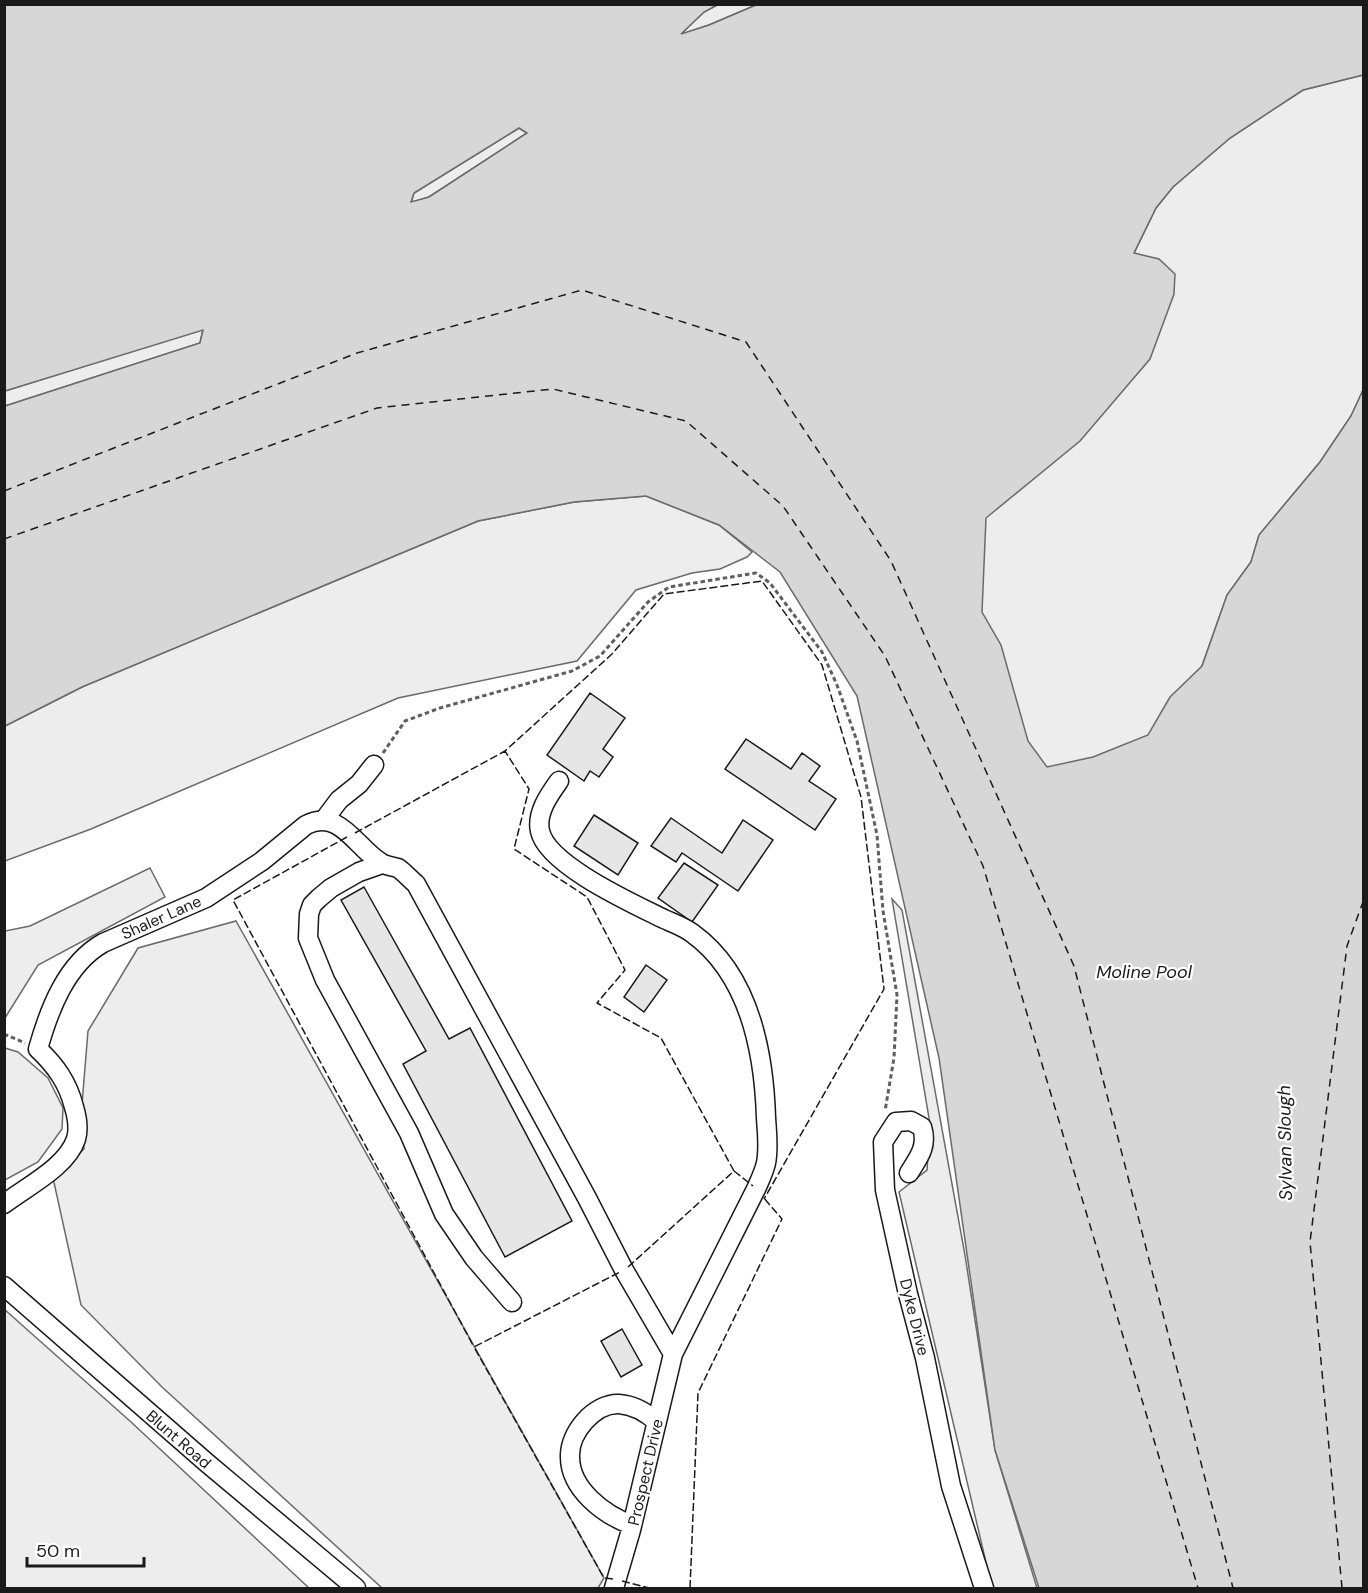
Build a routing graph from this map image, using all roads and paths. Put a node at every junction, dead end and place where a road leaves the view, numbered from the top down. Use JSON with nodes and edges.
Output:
{"nodes":[{"id":1,"x":374,"y":765,"type":"joint"},
{"id":2,"x":559,"y":782,"type":"dead end"},
{"id":3,"x":324,"y":820,"type":"junction"},
{"id":4,"x":382,"y":864,"type":"junction"},
{"id":5,"x":883,"y":1142,"type":"junction"},
{"id":6,"x":909,"y":1173,"type":"dead end"},
{"id":7,"x":5,"y":1204,"type":"edge"},
{"id":8,"x":4,"y":1286,"type":"edge"},
{"id":9,"x":512,"y":1302,"type":"dead end"},
{"id":10,"x":672,"y":1354,"type":"junction"},
{"id":11,"x":657,"y":1422,"type":"junction"},
{"id":12,"x":632,"y":1525,"type":"junction"},
{"id":13,"x":356,"y":1588,"type":"edge"},
{"id":14,"x":614,"y":1588,"type":"edge"},
{"id":15,"x":984,"y":1588,"type":"edge"}],
"edges":[{"from":1,"to":3,"type":"street","name":"Shaler Lane"},
{"from":1,"to":5,"type":"path"},
{"from":2,"to":10,"type":"street","name":"Prospect Drive"},
{"from":3,"to":4,"type":"street"},
{"from":3,"to":7,"type":"street","name":"Shaler Lane"},
{"from":4,"to":9,"type":"street"},
{"from":4,"to":10,"type":"street"},
{"from":5,"to":6,"type":"street"},
{"from":5,"to":15,"type":"street","name":"Dyke Drive"},
{"from":8,"to":13,"type":"street","name":"Blunt Road"},
{"from":10,"to":11,"type":"street","name":"Prospect Drive"},
{"from":11,"to":12,"type":"street","name":"Prospect Drive"},
{"from":11,"to":12,"type":"street"},
{"from":12,"to":14,"type":"street","name":"Prospect Drive"}]}
